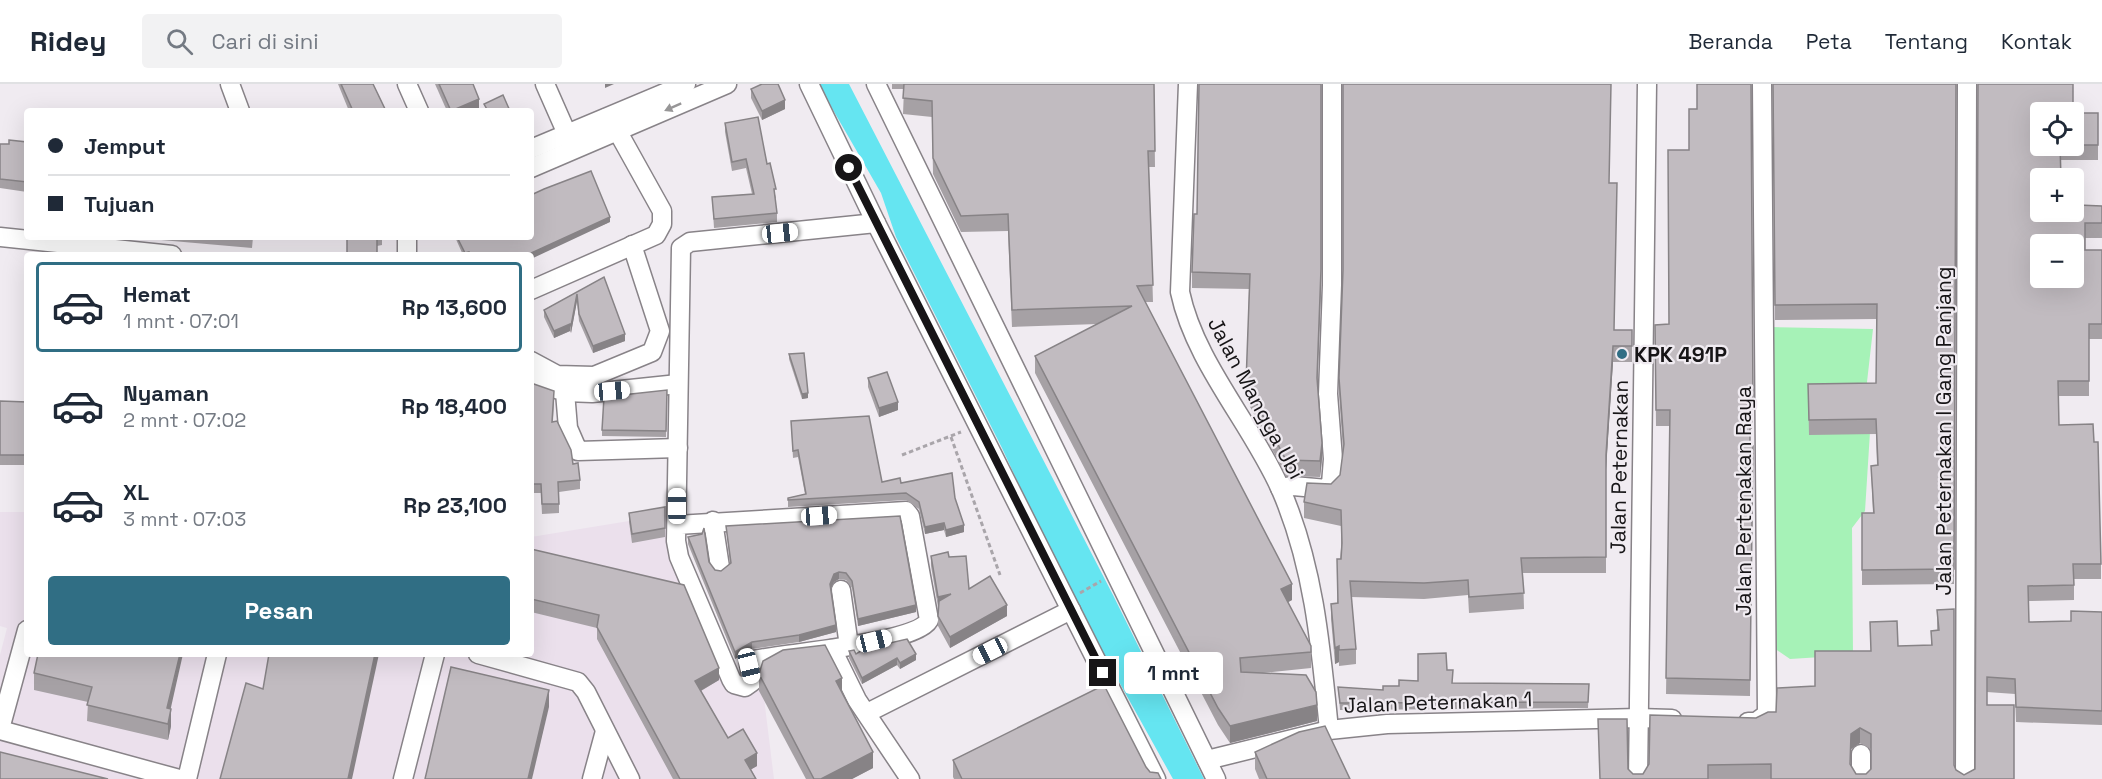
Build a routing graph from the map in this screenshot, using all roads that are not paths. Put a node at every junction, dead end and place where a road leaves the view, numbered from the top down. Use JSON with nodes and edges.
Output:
{"nodes":[{"id":1,"x":230,"y":84,"type":"edge"},
{"id":2,"x":407,"y":84,"type":"edge"},
{"id":3,"x":545,"y":84,"type":"edge"},
{"id":4,"x":686,"y":84,"type":"edge"},
{"id":5,"x":727,"y":84,"type":"edge"},
{"id":6,"x":809,"y":84,"type":"edge"},
{"id":7,"x":876,"y":84,"type":"edge"},
{"id":8,"x":1188,"y":84,"type":"edge"},
{"id":9,"x":1332,"y":84,"type":"edge"},
{"id":10,"x":1647,"y":84,"type":"edge"},
{"id":11,"x":1762,"y":84,"type":"edge"},
{"id":12,"x":1967,"y":84,"type":"edge"},
{"id":13,"x":239,"y":108,"type":"edge"},
{"id":14,"x":418,"y":108,"type":"edge"},
{"id":15,"x":612,"y":125,"type":"junction"},
{"id":16,"x":571,"y":142,"type":"junction"},
{"id":17,"x":534,"y":148,"type":"edge"},
{"id":18,"x":534,"y":166,"type":"edge"},
{"id":19,"x":876,"y":223,"type":"junction"},
{"id":20,"x":0,"y":237,"type":"edge"},
{"id":21,"x":24,"y":240,"type":"edge"},
{"id":22,"x":29,"y":240,"type":"edge"},
{"id":23,"x":632,"y":245,"type":"junction"},
{"id":24,"x":143,"y":252,"type":"edge"},
{"id":25,"x":534,"y":289,"type":"edge"},
{"id":26,"x":534,"y":363,"type":"edge"},
{"id":27,"x":534,"y":381,"type":"edge"},
{"id":28,"x":678,"y":384,"type":"junction"},
{"id":29,"x":565,"y":392,"type":"junction"},
{"id":30,"x":678,"y":448,"type":"junction"},
{"id":31,"x":1280,"y":488,"type":"junction"},
{"id":32,"x":713,"y":521,"type":"junction"},
{"id":33,"x":677,"y":525,"type":"junction"},
{"id":34,"x":720,"y":567,"type":"dead end"},
{"id":35,"x":841,"y":590,"type":"dead end"},
{"id":36,"x":1071,"y":610,"type":"junction"},
{"id":37,"x":24,"y":641,"type":"edge"},
{"id":38,"x":841,"y":647,"type":"junction"},
{"id":39,"x":216,"y":657,"type":"edge"},
{"id":40,"x":434,"y":657,"type":"edge"},
{"id":41,"x":489,"y":657,"type":"edge"},
{"id":42,"x":867,"y":713,"type":"junction"},
{"id":43,"x":1638,"y":718,"type":"junction"},
{"id":44,"x":1693,"y":720,"type":"edge"},
{"id":45,"x":1726,"y":722,"type":"edge"},
{"id":46,"x":0,"y":730,"type":"edge"},
{"id":47,"x":1329,"y":730,"type":"junction"},
{"id":48,"x":604,"y":731,"type":"junction"},
{"id":49,"x":1861,"y":754,"type":"dead end"},
{"id":50,"x":1207,"y":760,"type":"junction"},
{"id":51,"x":180,"y":779,"type":"edge"},
{"id":52,"x":187,"y":779,"type":"edge"},
{"id":53,"x":403,"y":779,"type":"edge"},
{"id":54,"x":592,"y":779,"type":"edge"},
{"id":55,"x":630,"y":779,"type":"edge"},
{"id":56,"x":910,"y":779,"type":"edge"},
{"id":57,"x":1156,"y":779,"type":"edge"},
{"id":58,"x":1216,"y":779,"type":"edge"},
{"id":59,"x":1638,"y":779,"type":"edge"},
{"id":60,"x":1862,"y":779,"type":"edge"},
{"id":61,"x":1965,"y":779,"type":"edge"}],
"edges":[{"from":1,"to":13,"type":"street"},
{"from":2,"to":14,"type":"street"},
{"from":3,"to":16,"type":"street"},
{"from":4,"to":15,"type":"street"},
{"from":5,"to":15,"type":"street","one_way":true},
{"from":6,"to":19,"type":"street"},
{"from":7,"to":50,"type":"street"},
{"from":8,"to":31,"type":"street","name":"Jalan Mangga Ubi"},
{"from":9,"to":31,"type":"street"},
{"from":10,"to":43,"type":"street","name":"Jalan Peternakan"},
{"from":11,"to":45,"type":"street","name":"Jalan Pertenakan Raya"},
{"from":12,"to":61,"type":"street","name":"Jalan Peternakan I Gang Panjang"},
{"from":15,"to":16,"type":"street"},
{"from":15,"to":23,"type":"street"},
{"from":16,"to":17,"type":"street"},
{"from":16,"to":18,"type":"street"},
{"from":19,"to":28,"type":"street"},
{"from":19,"to":36,"type":"street"},
{"from":20,"to":21,"type":"street"},
{"from":22,"to":24,"type":"street"},
{"from":23,"to":25,"type":"street"},
{"from":23,"to":26,"type":"street"},
{"from":27,"to":29,"type":"street"},
{"from":28,"to":29,"type":"street"},
{"from":28,"to":30,"type":"street"},
{"from":29,"to":30,"type":"street"},
{"from":30,"to":33,"type":"street"},
{"from":31,"to":47,"type":"street","name":"Jalan Mangga Ubi"},
{"from":32,"to":33,"type":"street"},
{"from":32,"to":34,"type":"street"},
{"from":32,"to":38,"type":"street"},
{"from":33,"to":38,"type":"street"},
{"from":35,"to":38,"type":"street"},
{"from":36,"to":42,"type":"street"},
{"from":36,"to":57,"type":"street"},
{"from":37,"to":46,"type":"street"},
{"from":38,"to":42,"type":"street"},
{"from":39,"to":52,"type":"street"},
{"from":40,"to":53,"type":"street"},
{"from":41,"to":48,"type":"street"},
{"from":42,"to":56,"type":"street"},
{"from":43,"to":44,"type":"street"},
{"from":43,"to":47,"type":"street","name":"Jalan Peternakan 1"},
{"from":43,"to":59,"type":"street","name":"Jalan Peternakan"},
{"from":46,"to":51,"type":"street"},
{"from":47,"to":50,"type":"street","name":"Jalan Peternakan 1"},
{"from":48,"to":54,"type":"street"},
{"from":48,"to":55,"type":"street"},
{"from":49,"to":60,"type":"street"},
{"from":50,"to":58,"type":"street"}]}
